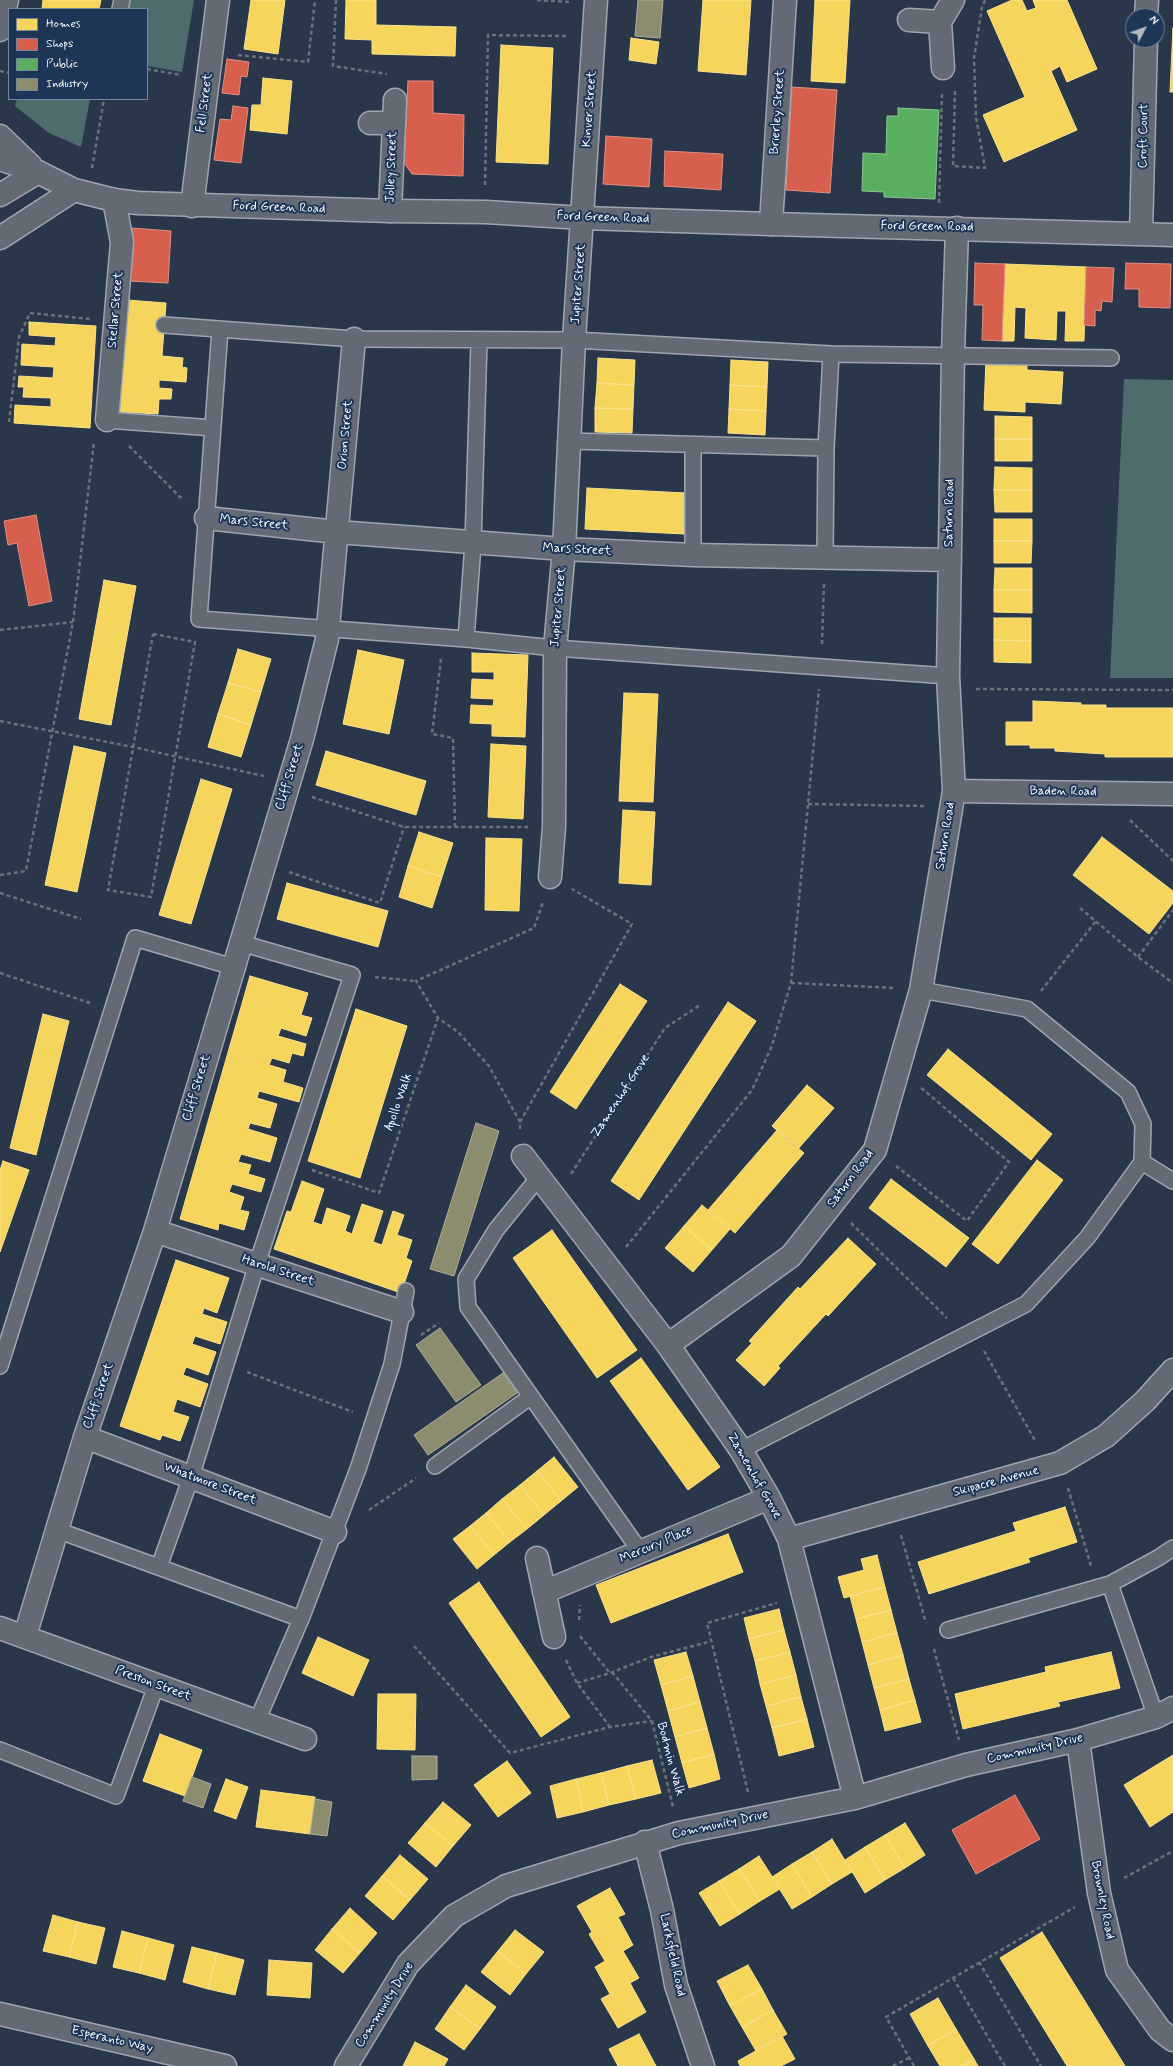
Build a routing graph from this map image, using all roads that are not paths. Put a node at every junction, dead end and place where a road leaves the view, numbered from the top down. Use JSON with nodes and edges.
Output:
{"nodes":[{"id":1,"x":7,"y":0,"type":"edge"},
{"id":2,"x":218,"y":0,"type":"edge"},
{"id":3,"x":785,"y":0,"type":"edge"},
{"id":4,"x":953,"y":0,"type":"edge"},
{"id":5,"x":596,"y":2,"type":"edge"},
{"id":6,"x":909,"y":20,"type":"dead end"},
{"id":7,"x":940,"y":22,"type":"junction"},
{"id":8,"x":0,"y":30,"type":"edge"},
{"id":9,"x":1146,"y":48,"type":"edge"},
{"id":10,"x":943,"y":68,"type":"road end"},
{"id":11,"x":395,"y":100,"type":"dead end"},
{"id":12,"x":370,"y":123,"type":"dead end"},
{"id":13,"x":394,"y":123,"type":"junction"},
{"id":14,"x":0,"y":136,"type":"edge"},
{"id":15,"x":0,"y":158,"type":"edge"},
{"id":16,"x":38,"y":172,"type":"junction"},
{"id":17,"x":81,"y":192,"type":"junction"},
{"id":18,"x":0,"y":195,"type":"edge"},
{"id":19,"x":114,"y":200,"type":"junction"},
{"id":20,"x":192,"y":206,"type":"junction"},
{"id":21,"x":390,"y":211,"type":"junction"},
{"id":22,"x":583,"y":218,"type":"junction"},
{"id":23,"x":770,"y":224,"type":"junction"},
{"id":24,"x":948,"y":227,"type":"junction"},
{"id":25,"x":1141,"y":233,"type":"junction"},
{"id":26,"x":1173,"y":235,"type":"edge"},
{"id":27,"x":0,"y":238,"type":"edge"},
{"id":28,"x":164,"y":326,"type":"dead end"},
{"id":29,"x":220,"y":330,"type":"junction"},
{"id":30,"x":354,"y":339,"type":"junction"},
{"id":31,"x":574,"y":340,"type":"junction"},
{"id":32,"x":479,"y":341,"type":"junction"},
{"id":33,"x":831,"y":354,"type":"junction"},
{"id":34,"x":953,"y":354,"type":"junction"},
{"id":35,"x":1110,"y":358,"type":"dead end"},
{"id":36,"x":107,"y":420,"type":"joint"},
{"id":37,"x":213,"y":428,"type":"junction"},
{"id":38,"x":569,"y":441,"type":"junction"},
{"id":39,"x":693,"y":445,"type":"junction"},
{"id":40,"x":826,"y":448,"type":"junction"},
{"id":41,"x":206,"y":509,"type":"junction"},
{"id":42,"x":337,"y":532,"type":"junction"},
{"id":43,"x":473,"y":544,"type":"junction"},
{"id":44,"x":564,"y":549,"type":"junction"},
{"id":45,"x":692,"y":555,"type":"junction"},
{"id":46,"x":825,"y":557,"type":"junction"},
{"id":47,"x":950,"y":560,"type":"junction"},
{"id":48,"x":329,"y":628,"type":"junction"},
{"id":49,"x":466,"y":639,"type":"junction"},
{"id":50,"x":555,"y":648,"type":"junction"},
{"id":51,"x":948,"y":682,"type":"junction"},
{"id":52,"x":1173,"y":794,"type":"edge"},
{"id":53,"x":952,"y":799,"type":"junction"},
{"id":54,"x":550,"y":877,"type":"road end"},
{"id":55,"x":241,"y":943,"type":"junction"},
{"id":56,"x":233,"y":968,"type":"junction"},
{"id":57,"x":921,"y":990,"type":"junction"},
{"id":58,"x":523,"y":1156,"type":"dead end"},
{"id":59,"x":1142,"y":1162,"type":"junction"},
{"id":60,"x":539,"y":1177,"type":"junction"},
{"id":61,"x":1173,"y":1181,"type":"edge"},
{"id":62,"x":155,"y":1231,"type":"junction"},
{"id":63,"x":257,"y":1264,"type":"junction"},
{"id":64,"x":404,"y":1301,"type":"joint"},
{"id":65,"x":668,"y":1345,"type":"junction"},
{"id":66,"x":0,"y":1366,"type":"edge"},
{"id":67,"x":1173,"y":1370,"type":"edge"},
{"id":68,"x":530,"y":1397,"type":"junction"},
{"id":69,"x":85,"y":1437,"type":"junction"},
{"id":70,"x":741,"y":1450,"type":"junction"},
{"id":71,"x":435,"y":1466,"type":"road end"},
{"id":72,"x":191,"y":1477,"type":"junction"},
{"id":73,"x":768,"y":1498,"type":"junction"},
{"id":74,"x":57,"y":1530,"type":"junction"},
{"id":75,"x":335,"y":1532,"type":"junction"},
{"id":76,"x":789,"y":1539,"type":"junction"},
{"id":77,"x":1173,"y":1548,"type":"edge"},
{"id":78,"x":640,"y":1551,"type":"junction"},
{"id":79,"x":537,"y":1558,"type":"dead end"},
{"id":80,"x":159,"y":1567,"type":"junction"},
{"id":81,"x":1104,"y":1586,"type":"junction"},
{"id":82,"x":544,"y":1592,"type":"junction"},
{"id":83,"x":301,"y":1619,"type":"junction"},
{"id":84,"x":0,"y":1628,"type":"edge"},
{"id":85,"x":948,"y":1630,"type":"dead end"},
{"id":86,"x":25,"y":1636,"type":"junction"},
{"id":87,"x":554,"y":1636,"type":"road end"},
{"id":88,"x":156,"y":1686,"type":"junction"},
{"id":89,"x":1164,"y":1713,"type":"edge"},
{"id":90,"x":257,"y":1721,"type":"junction"},
{"id":91,"x":305,"y":1740,"type":"dead end"},
{"id":92,"x":1078,"y":1740,"type":"junction"},
{"id":93,"x":0,"y":1750,"type":"edge"},
{"id":94,"x":855,"y":1798,"type":"junction"},
{"id":95,"x":645,"y":1842,"type":"junction"},
{"id":96,"x":0,"y":2014,"type":"edge"},
{"id":97,"x":1173,"y":2040,"type":"edge"},
{"id":98,"x":225,"y":2066,"type":"edge"},
{"id":99,"x":346,"y":2066,"type":"edge"},
{"id":100,"x":702,"y":2066,"type":"edge"}],
"edges":[{"from":1,"to":8,"type":"street"},
{"from":2,"to":20,"type":"street","name":"Fell Street"},
{"from":3,"to":23,"type":"street","name":"Brierley Street"},
{"from":4,"to":7,"type":"street"},
{"from":5,"to":22,"type":"street","name":"Kinver Street"},
{"from":6,"to":7,"type":"street"},
{"from":7,"to":10,"type":"street"},
{"from":9,"to":25,"type":"street","name":"Croft Court"},
{"from":11,"to":13,"type":"street","name":"Jolley Street"},
{"from":12,"to":13,"type":"street","name":"Jolley Street"},
{"from":13,"to":21,"type":"street","name":"Jolley Street"},
{"from":14,"to":16,"type":"street"},
{"from":15,"to":16,"type":"street"},
{"from":16,"to":17,"type":"street","name":"Ford Green Road"},
{"from":16,"to":18,"type":"street"},
{"from":17,"to":19,"type":"street","name":"Ford Green Road"},
{"from":17,"to":27,"type":"street"},
{"from":19,"to":20,"type":"street","name":"Ford Green Road"},
{"from":19,"to":36,"type":"street","name":"Stellar Street"},
{"from":20,"to":21,"type":"street","name":"Ford Green Road"},
{"from":21,"to":22,"type":"street","name":"Ford Green Road"},
{"from":22,"to":23,"type":"street","name":"Ford Green Road"},
{"from":22,"to":31,"type":"street","name":"Jupiter Street"},
{"from":23,"to":24,"type":"street","name":"Ford Green Road"},
{"from":24,"to":25,"type":"street","name":"Ford Green Road"},
{"from":24,"to":34,"type":"street","name":"Saturn Road"},
{"from":25,"to":26,"type":"street","name":"Ford Green Road"},
{"from":28,"to":29,"type":"lane"},
{"from":29,"to":30,"type":"lane"},
{"from":29,"to":37,"type":"lane"},
{"from":30,"to":32,"type":"lane"},
{"from":30,"to":42,"type":"street","name":"Orion Street"},
{"from":31,"to":32,"type":"lane"},
{"from":31,"to":33,"type":"lane"},
{"from":31,"to":38,"type":"street","name":"Jupiter Street"},
{"from":32,"to":43,"type":"lane"},
{"from":33,"to":34,"type":"lane"},
{"from":33,"to":40,"type":"lane"},
{"from":34,"to":35,"type":"lane"},
{"from":34,"to":47,"type":"street","name":"Saturn Road"},
{"from":36,"to":37,"type":"lane"},
{"from":37,"to":41,"type":"lane"},
{"from":38,"to":39,"type":"lane"},
{"from":38,"to":44,"type":"street","name":"Jupiter Street"},
{"from":39,"to":40,"type":"lane"},
{"from":39,"to":45,"type":"lane"},
{"from":40,"to":46,"type":"lane"},
{"from":41,"to":42,"type":"street","name":"Mars Street"},
{"from":41,"to":48,"type":"lane"},
{"from":42,"to":43,"type":"street","name":"Mars Street"},
{"from":42,"to":48,"type":"street","name":"Cliff Street"},
{"from":43,"to":44,"type":"street","name":"Mars Street"},
{"from":43,"to":49,"type":"lane"},
{"from":44,"to":45,"type":"street","name":"Mars Street"},
{"from":44,"to":50,"type":"street","name":"Jupiter Street"},
{"from":45,"to":46,"type":"street","name":"Mars Street"},
{"from":46,"to":47,"type":"street","name":"Mars Street"},
{"from":47,"to":51,"type":"street","name":"Saturn Road"},
{"from":48,"to":49,"type":"lane"},
{"from":48,"to":55,"type":"street","name":"Cliff Street"},
{"from":49,"to":50,"type":"lane"},
{"from":50,"to":51,"type":"lane"},
{"from":50,"to":54,"type":"street","name":"Jupiter Street"},
{"from":51,"to":53,"type":"street","name":"Saturn Road"},
{"from":52,"to":53,"type":"street","name":"Baden Road"},
{"from":53,"to":57,"type":"street","name":"Saturn Road"},
{"from":55,"to":56,"type":"street","name":"Cliff Street"},
{"from":55,"to":63,"type":"lane"},
{"from":56,"to":62,"type":"street","name":"Cliff Street"},
{"from":56,"to":66,"type":"lane"},
{"from":57,"to":59,"type":"lane"},
{"from":57,"to":65,"type":"street","name":"Saturn Road"},
{"from":58,"to":60,"type":"street","name":"Zamenhof Grove"},
{"from":59,"to":61,"type":"lane"},
{"from":59,"to":70,"type":"lane"},
{"from":60,"to":65,"type":"street","name":"Zamenhof Grove"},
{"from":60,"to":68,"type":"lane"},
{"from":62,"to":63,"type":"street","name":"Harold Street"},
{"from":62,"to":69,"type":"street","name":"Cliff Street"},
{"from":63,"to":64,"type":"street","name":"Harold Street"},
{"from":63,"to":72,"type":"lane"},
{"from":64,"to":75,"type":"lane"},
{"from":65,"to":70,"type":"street","name":"Zamenhof Grove"},
{"from":67,"to":76,"type":"street","name":"Skipacre Avenue"},
{"from":68,"to":71,"type":"lane"},
{"from":68,"to":78,"type":"lane"},
{"from":69,"to":72,"type":"street","name":"Whatmore Street"},
{"from":69,"to":74,"type":"street","name":"Cliff Street"},
{"from":70,"to":73,"type":"street","name":"Zamenhof Grove"},
{"from":72,"to":75,"type":"street","name":"Whatmore Street"},
{"from":72,"to":80,"type":"lane"},
{"from":73,"to":76,"type":"street","name":"Zamenhof Grove"},
{"from":73,"to":78,"type":"street","name":"Mercury Place"},
{"from":74,"to":80,"type":"lane"},
{"from":74,"to":86,"type":"street","name":"Cliff Street"},
{"from":75,"to":83,"type":"lane"},
{"from":76,"to":94,"type":"street","name":"Zamenhof Grove"},
{"from":77,"to":81,"type":"lane"},
{"from":78,"to":82,"type":"street","name":"Mercury Place"},
{"from":79,"to":82,"type":"street"},
{"from":80,"to":83,"type":"lane"},
{"from":81,"to":85,"type":"lane"},
{"from":81,"to":89,"type":"lane"},
{"from":82,"to":87,"type":"street"},
{"from":83,"to":90,"type":"lane"},
{"from":84,"to":86,"type":"street","name":"Preston Street"},
{"from":86,"to":88,"type":"street","name":"Preston Street"},
{"from":88,"to":90,"type":"street","name":"Preston Street"},
{"from":88,"to":93,"type":"lane"},
{"from":89,"to":92,"type":"street","name":"Community Drive"},
{"from":90,"to":91,"type":"street","name":"Preston Street"},
{"from":92,"to":94,"type":"street","name":"Community Drive"},
{"from":92,"to":97,"type":"street","name":"Brownley Road"},
{"from":94,"to":95,"type":"street","name":"Community Drive"},
{"from":95,"to":99,"type":"street","name":"Community Drive"},
{"from":95,"to":100,"type":"street","name":"Larksfield Road"},
{"from":96,"to":98,"type":"street","name":"Esperanto Way"}]}
